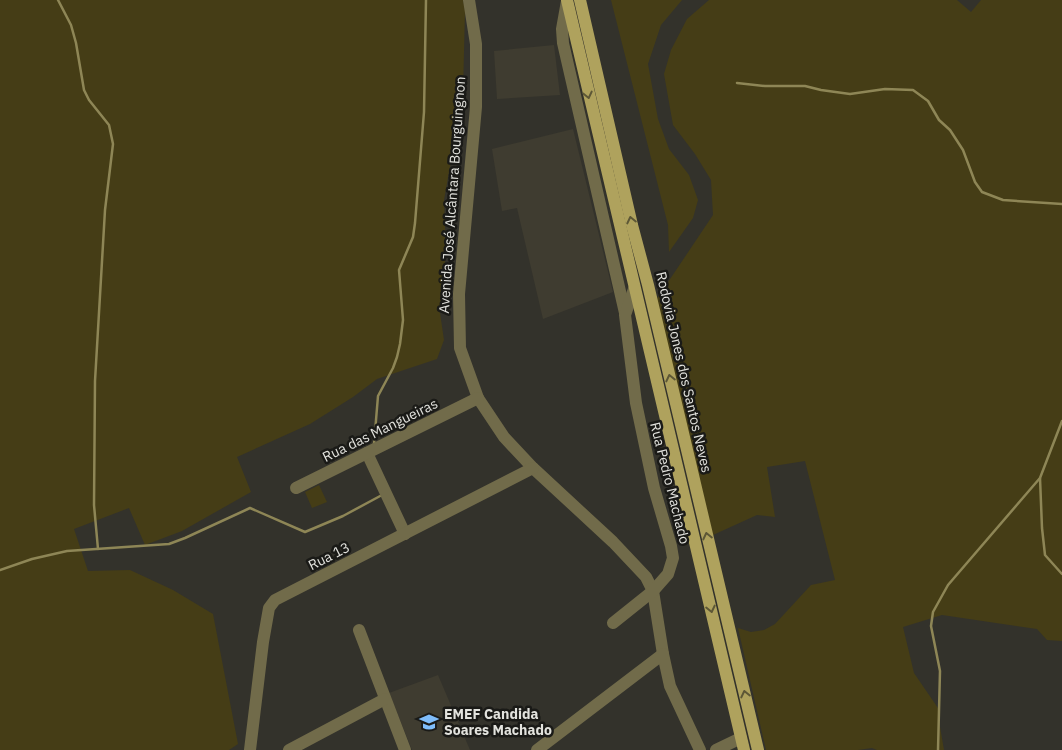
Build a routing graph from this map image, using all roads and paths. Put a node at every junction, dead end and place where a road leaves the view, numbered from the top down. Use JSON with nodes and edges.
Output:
{"nodes":[{"id":1,"x":469,"y":0,"type":"edge"},
{"id":2,"x":567,"y":0,"type":"edge"},
{"id":3,"x":580,"y":0,"type":"edge"},
{"id":4,"x":634,"y":289,"type":"junction"},
{"id":5,"x":625,"y":315,"type":"junction"},
{"id":6,"x":478,"y":398,"type":"junction"},
{"id":7,"x":367,"y":453,"type":"junction"},
{"id":8,"x":533,"y":468,"type":"junction"},
{"id":9,"x":296,"y":488,"type":"dead end"},
{"id":10,"x":405,"y":534,"type":"junction"},
{"id":11,"x":654,"y":591,"type":"junction"},
{"id":12,"x":613,"y":623,"type":"dead end"},
{"id":13,"x":359,"y":630,"type":"dead end"},
{"id":14,"x":663,"y":654,"type":"junction"},
{"id":15,"x":385,"y":699,"type":"junction"},
{"id":16,"x":742,"y":744,"type":"edge"},
{"id":17,"x":250,"y":750,"type":"edge"},
{"id":18,"x":289,"y":750,"type":"edge"},
{"id":19,"x":405,"y":750,"type":"edge"},
{"id":20,"x":537,"y":750,"type":"edge"},
{"id":21,"x":700,"y":750,"type":"edge"},
{"id":22,"x":716,"y":750,"type":"edge"},
{"id":23,"x":758,"y":750,"type":"edge"}],
"edges":[{"from":1,"to":6,"type":"street","name":"Avenida José Alcântara Bourguingnon"},
{"from":2,"to":4,"type":"main road","name":"Rodovia Jones dos Santos Neves","one_way":true},
{"from":2,"to":5,"type":"street","name":"Rua Pedro Machado"},
{"from":23,"to":3,"type":"main road","name":"Rodovia Jones dos Santos Neves","one_way":true},
{"from":4,"to":5,"type":"street","name":"Rua Pedro Machado"},
{"from":4,"to":16,"type":"main road","name":"Rodovia Jones dos Santos Neves","one_way":true},
{"from":5,"to":11,"type":"street","name":"Rua Pedro Machado"},
{"from":6,"to":7,"type":"street","name":"Rua das Mangueiras"},
{"from":6,"to":8,"type":"street","name":"Avenida José Alcântara Bourguingnon"},
{"from":7,"to":9,"type":"street","name":"Rua das Mangueiras"},
{"from":7,"to":10,"type":"street"},
{"from":8,"to":10,"type":"street","name":"Rua 13"},
{"from":8,"to":11,"type":"street","name":"Avenida José Alcântara Bourguingnon"},
{"from":10,"to":17,"type":"street","name":"Rua 13"},
{"from":11,"to":12,"type":"street","name":"Rua Pedro Machado"},
{"from":11,"to":14,"type":"street"},
{"from":13,"to":15,"type":"street"},
{"from":14,"to":20,"type":"street"},
{"from":14,"to":21,"type":"street"},
{"from":15,"to":18,"type":"street"},
{"from":15,"to":19,"type":"street"},
{"from":16,"to":22,"type":"street"}]}
